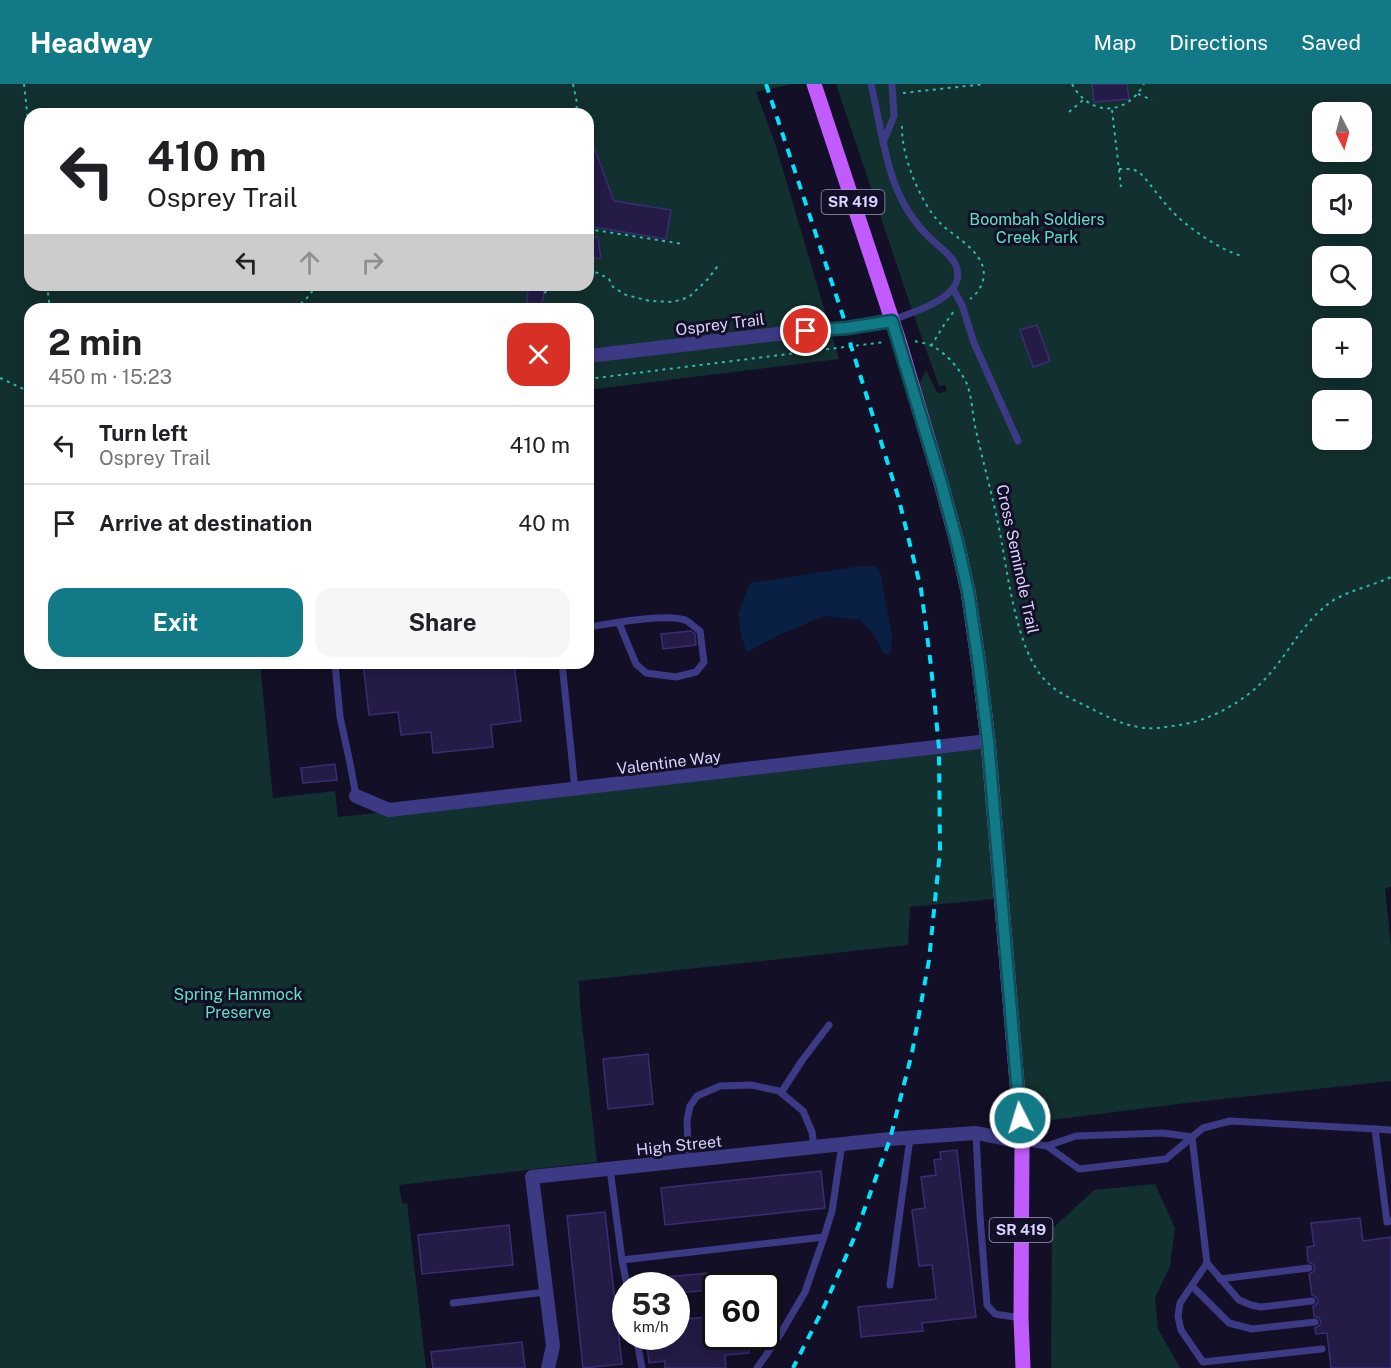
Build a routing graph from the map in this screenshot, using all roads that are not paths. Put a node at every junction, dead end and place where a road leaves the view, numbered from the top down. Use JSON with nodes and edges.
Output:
{"nodes":[{"id":1,"x":814,"y":84,"type":"edge"},
{"id":2,"x":872,"y":84,"type":"edge"},
{"id":3,"x":892,"y":84,"type":"edge"},
{"id":4,"x":883,"y":143,"type":"junction"},
{"id":5,"x":953,"y":289,"type":"junction"},
{"id":6,"x":892,"y":321,"type":"junction"},
{"id":7,"x":594,"y":355,"type":"edge"},
{"id":8,"x":1018,"y":441,"type":"dead end"},
{"id":9,"x":619,"y":623,"type":"junction"},
{"id":10,"x":594,"y":626,"type":"edge"},
{"id":11,"x":336,"y":669,"type":"edge"},
{"id":12,"x":563,"y":669,"type":"edge"},
{"id":13,"x":988,"y":741,"type":"junction"},
{"id":14,"x":575,"y":789,"type":"junction"},
{"id":15,"x":356,"y":796,"type":"joint"},
{"id":16,"x":829,"y":1025,"type":"dead end"},
{"id":17,"x":782,"y":1093,"type":"junction"},
{"id":18,"x":1375,"y":1129,"type":"junction"},
{"id":19,"x":1391,"y":1130,"type":"edge"},
{"id":20,"x":976,"y":1133,"type":"junction"},
{"id":21,"x":1192,"y":1137,"type":"junction"},
{"id":22,"x":910,"y":1138,"type":"junction"},
{"id":23,"x":1022,"y":1142,"type":"junction"},
{"id":24,"x":842,"y":1144,"type":"junction"},
{"id":25,"x":1047,"y":1146,"type":"junction"},
{"id":26,"x":814,"y":1147,"type":"junction"},
{"id":27,"x":691,"y":1160,"type":"junction"},
{"id":28,"x":610,"y":1169,"type":"junction"},
{"id":29,"x":1391,"y":1221,"type":"edge"},
{"id":30,"x":824,"y":1237,"type":"junction"},
{"id":31,"x":622,"y":1260,"type":"junction"},
{"id":32,"x":1207,"y":1263,"type":"junction"},
{"id":33,"x":1309,"y":1268,"type":"dead end"},
{"id":34,"x":624,"y":1272,"type":"edge"},
{"id":35,"x":1220,"y":1279,"type":"junction"},
{"id":36,"x":890,"y":1285,"type":"dead end"},
{"id":37,"x":1192,"y":1286,"type":"junction"},
{"id":38,"x":546,"y":1292,"type":"junction"},
{"id":39,"x":1312,"y":1301,"type":"dead end"},
{"id":40,"x":453,"y":1303,"type":"dead end"},
{"id":41,"x":1021,"y":1318,"type":"junction"},
{"id":42,"x":1315,"y":1322,"type":"dead end"},
{"id":43,"x":1322,"y":1349,"type":"dead end"},
{"id":44,"x":639,"y":1350,"type":"edge"},
{"id":45,"x":1203,"y":1362,"type":"junction"},
{"id":46,"x":548,"y":1368,"type":"edge"},
{"id":47,"x":642,"y":1368,"type":"edge"},
{"id":48,"x":757,"y":1368,"type":"edge"},
{"id":49,"x":1023,"y":1368,"type":"edge"},
{"id":50,"x":1209,"y":1368,"type":"edge"}],
"edges":[{"from":1,"to":6,"type":"main road","number":"SR 419"},
{"from":2,"to":4,"type":"lane"},
{"from":3,"to":4,"type":"lane"},
{"from":4,"to":5,"type":"lane"},
{"from":5,"to":6,"type":"lane"},
{"from":5,"to":8,"type":"lane"},
{"from":6,"to":7,"type":"street","name":"Osprey Trail"},
{"from":6,"to":13,"type":"main road","number":"SR 419"},
{"from":9,"to":9,"type":"lane"},
{"from":9,"to":10,"type":"lane"},
{"from":11,"to":15,"type":"lane"},
{"from":12,"to":14,"type":"lane"},
{"from":13,"to":14,"type":"street","name":"Valentine Way"},
{"from":13,"to":23,"type":"main road","number":"SR 419"},
{"from":14,"to":15,"type":"street","name":"Valentine Way"},
{"from":16,"to":17,"type":"lane"},
{"from":17,"to":26,"type":"lane"},
{"from":17,"to":27,"type":"lane"},
{"from":18,"to":19,"type":"lane"},
{"from":18,"to":21,"type":"lane"},
{"from":18,"to":29,"type":"lane"},
{"from":20,"to":22,"type":"street","name":"High Street"},
{"from":20,"to":23,"type":"street","name":"High Street"},
{"from":20,"to":41,"type":"lane"},
{"from":21,"to":25,"type":"lane"},
{"from":21,"to":25,"type":"lane"},
{"from":21,"to":32,"type":"lane"},
{"from":22,"to":24,"type":"street","name":"High Street"},
{"from":22,"to":36,"type":"lane"},
{"from":23,"to":25,"type":"lane"},
{"from":23,"to":41,"type":"main road","number":"SR 419"},
{"from":24,"to":26,"type":"street","name":"High Street"},
{"from":24,"to":30,"type":"lane"},
{"from":26,"to":27,"type":"street","name":"High Street"},
{"from":27,"to":28,"type":"street","name":"High Street"},
{"from":28,"to":31,"type":"lane"},
{"from":28,"to":38,"type":"street","name":"High Street"},
{"from":30,"to":31,"type":"lane"},
{"from":30,"to":48,"type":"lane"},
{"from":31,"to":34,"type":"lane"},
{"from":32,"to":35,"type":"lane"},
{"from":32,"to":37,"type":"lane"},
{"from":33,"to":35,"type":"lane"},
{"from":35,"to":39,"type":"lane"},
{"from":37,"to":42,"type":"lane"},
{"from":37,"to":45,"type":"lane"},
{"from":38,"to":40,"type":"lane"},
{"from":38,"to":46,"type":"street","name":"High Street"},
{"from":41,"to":49,"type":"main road","number":"SR 419"},
{"from":43,"to":45,"type":"lane"},
{"from":44,"to":47,"type":"lane"},
{"from":45,"to":50,"type":"lane"}]}
